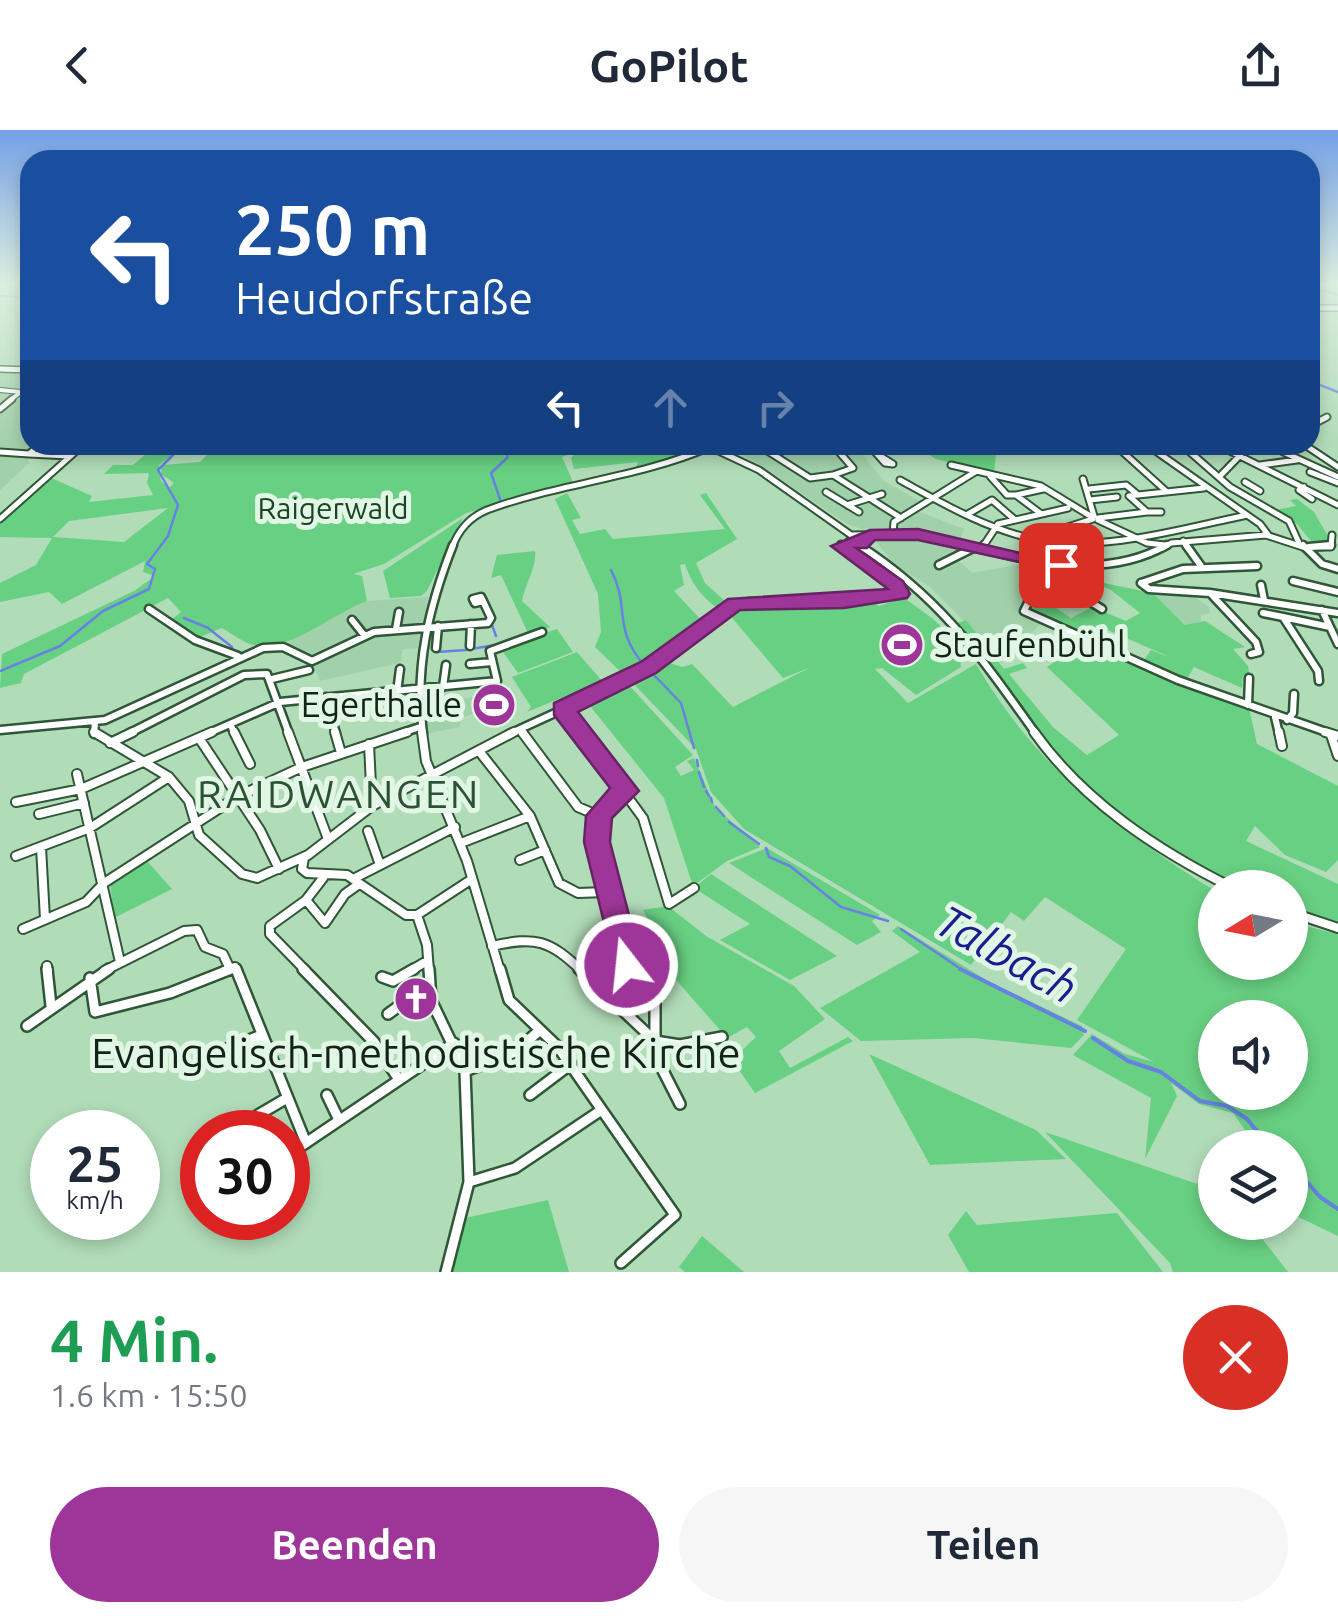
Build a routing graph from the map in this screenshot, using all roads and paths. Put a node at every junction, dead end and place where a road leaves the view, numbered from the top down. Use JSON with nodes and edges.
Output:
{"nodes":[{"id":1,"x":20,"y":393,"type":"edge"},
{"id":2,"x":0,"y":409,"type":"edge"},
{"id":3,"x":1327,"y":416,"type":"dead end"},
{"id":4,"x":1320,"y":420,"type":"edge"},
{"id":5,"x":50,"y":455,"type":"edge"},
{"id":6,"x":683,"y":455,"type":"edge"},
{"id":7,"x":730,"y":455,"type":"edge"},
{"id":8,"x":774,"y":455,"type":"edge"},
{"id":9,"x":842,"y":455,"type":"edge"},
{"id":10,"x":1127,"y":455,"type":"edge"},
{"id":11,"x":1161,"y":455,"type":"edge"},
{"id":12,"x":1195,"y":455,"type":"edge"},
{"id":13,"x":1290,"y":455,"type":"edge"},
{"id":14,"x":70,"y":456,"type":"joint"},
{"id":15,"x":1236,"y":456,"type":"joint"},
{"id":16,"x":1299,"y":459,"type":"junction"},
{"id":17,"x":950,"y":465,"type":"dead end"},
{"id":18,"x":1259,"y":466,"type":"junction"},
{"id":19,"x":975,"y":472,"type":"junction"},
{"id":20,"x":1310,"y":472,"type":"dead end"},
{"id":21,"x":833,"y":474,"type":"junction"},
{"id":22,"x":991,"y":475,"type":"junction"},
{"id":23,"x":1221,"y":475,"type":"junction"},
{"id":24,"x":1083,"y":479,"type":"dead end"},
{"id":25,"x":900,"y":480,"type":"dead end"},
{"id":26,"x":1338,"y":480,"type":"edge"},
{"id":27,"x":1245,"y":482,"type":"dead end"},
{"id":28,"x":1305,"y":486,"type":"junction"},
{"id":29,"x":1044,"y":488,"type":"junction"},
{"id":30,"x":1206,"y":488,"type":"junction"},
{"id":31,"x":1089,"y":489,"type":"junction"},
{"id":32,"x":1166,"y":491,"type":"junction"},
{"id":33,"x":826,"y":492,"type":"dead end"},
{"id":34,"x":1240,"y":493,"type":"junction"},
{"id":35,"x":882,"y":494,"type":"dead end"},
{"id":36,"x":1016,"y":494,"type":"junction"},
{"id":37,"x":1138,"y":495,"type":"junction"},
{"id":38,"x":1338,"y":496,"type":"edge"},
{"id":39,"x":1327,"y":497,"type":"junction"},
{"id":40,"x":934,"y":498,"type":"junction"},
{"id":41,"x":1117,"y":498,"type":"dead end"},
{"id":42,"x":1312,"y":499,"type":"dead end"},
{"id":43,"x":870,"y":500,"type":"junction"},
{"id":44,"x":1090,"y":500,"type":"junction"},
{"id":45,"x":1259,"y":504,"type":"junction"},
{"id":46,"x":848,"y":505,"type":"junction"},
{"id":47,"x":1338,"y":505,"type":"edge"},
{"id":48,"x":1069,"y":507,"type":"junction"},
{"id":49,"x":859,"y":512,"type":"dead end"},
{"id":50,"x":1147,"y":512,"type":"junction"},
{"id":51,"x":1161,"y":512,"type":"dead end"},
{"id":52,"x":967,"y":514,"type":"junction"},
{"id":53,"x":1040,"y":514,"type":"junction"},
{"id":54,"x":1247,"y":515,"type":"junction"},
{"id":55,"x":900,"y":518,"type":"junction"},
{"id":56,"x":1095,"y":518,"type":"junction"},
{"id":57,"x":0,"y":519,"type":"edge"},
{"id":58,"x":1014,"y":519,"type":"junction"},
{"id":59,"x":1256,"y":521,"type":"junction"},
{"id":60,"x":996,"y":527,"type":"junction"},
{"id":61,"x":893,"y":533,"type":"junction"},
{"id":62,"x":1127,"y":534,"type":"junction"},
{"id":63,"x":1332,"y":535,"type":"dead end"},
{"id":64,"x":1269,"y":536,"type":"junction"},
{"id":65,"x":850,"y":538,"type":"junction"},
{"id":66,"x":1033,"y":538,"type":"junction"},
{"id":67,"x":863,"y":539,"type":"junction"},
{"id":68,"x":1183,"y":541,"type":"junction"},
{"id":69,"x":1299,"y":544,"type":"junction"},
{"id":70,"x":1165,"y":545,"type":"junction"},
{"id":71,"x":973,"y":547,"type":"junction"},
{"id":72,"x":1308,"y":547,"type":"junction"},
{"id":73,"x":982,"y":549,"type":"junction"},
{"id":74,"x":938,"y":565,"type":"dead end"},
{"id":75,"x":1090,"y":566,"type":"junction"},
{"id":76,"x":1201,"y":566,"type":"junction"},
{"id":77,"x":1257,"y":566,"type":"dead end"},
{"id":78,"x":1338,"y":569,"type":"edge"},
{"id":79,"x":1293,"y":581,"type":"dead end"},
{"id":80,"x":1261,"y":585,"type":"dead end"},
{"id":81,"x":1064,"y":586,"type":"junction"},
{"id":82,"x":1338,"y":592,"type":"edge"},
{"id":83,"x":1210,"y":593,"type":"junction"},
{"id":84,"x":1264,"y":600,"type":"junction"},
{"id":85,"x":483,"y":601,"type":"dead end"},
{"id":86,"x":149,"y":608,"type":"dead end"},
{"id":87,"x":1102,"y":609,"type":"dead end"},
{"id":88,"x":1322,"y":610,"type":"junction"},
{"id":89,"x":399,"y":612,"type":"dead end"},
{"id":90,"x":1263,"y":613,"type":"dead end"},
{"id":91,"x":1338,"y":613,"type":"edge"},
{"id":92,"x":1283,"y":618,"type":"junction"},
{"id":93,"x":352,"y":620,"type":"dead end"},
{"id":94,"x":471,"y":624,"type":"junction"},
{"id":95,"x":438,"y":626,"type":"junction"},
{"id":96,"x":428,"y":627,"type":"junction"},
{"id":97,"x":1330,"y":627,"type":"junction"},
{"id":98,"x":396,"y":629,"type":"junction"},
{"id":99,"x":542,"y":632,"type":"dead end"},
{"id":100,"x":364,"y":636,"type":"junction"},
{"id":101,"x":1338,"y":644,"type":"edge"},
{"id":102,"x":470,"y":646,"type":"dead end"},
{"id":103,"x":436,"y":648,"type":"dead end"},
{"id":104,"x":1252,"y":654,"type":"dead end"},
{"id":105,"x":238,"y":656,"type":"junction"},
{"id":106,"x":492,"y":662,"type":"junction"},
{"id":107,"x":470,"y":664,"type":"dead end"},
{"id":108,"x":446,"y":665,"type":"dead end"},
{"id":109,"x":400,"y":669,"type":"dead end"},
{"id":110,"x":309,"y":670,"type":"dead end"},
{"id":111,"x":1249,"y":678,"type":"dead end"},
{"id":112,"x":272,"y":679,"type":"junction"},
{"id":113,"x":1319,"y":681,"type":"dead end"},
{"id":114,"x":443,"y":687,"type":"junction"},
{"id":115,"x":419,"y":689,"type":"junction"},
{"id":116,"x":397,"y":692,"type":"junction"},
{"id":117,"x":1294,"y":694,"type":"dead end"},
{"id":118,"x":326,"y":696,"type":"junction"},
{"id":119,"x":280,"y":702,"type":"junction"},
{"id":120,"x":1248,"y":705,"type":"junction"},
{"id":121,"x":562,"y":709,"type":"junction"},
{"id":122,"x":1274,"y":716,"type":"junction"},
{"id":123,"x":1287,"y":720,"type":"junction"},
{"id":124,"x":95,"y":722,"type":"junction"},
{"id":125,"x":230,"y":724,"type":"junction"},
{"id":126,"x":420,"y":727,"type":"junction"},
{"id":127,"x":520,"y":729,"type":"junction"},
{"id":128,"x":0,"y":730,"type":"edge"},
{"id":129,"x":1334,"y":735,"type":"edge"},
{"id":130,"x":199,"y":738,"type":"junction"},
{"id":131,"x":108,"y":744,"type":"junction"},
{"id":132,"x":368,"y":744,"type":"junction"},
{"id":133,"x":1282,"y":746,"type":"dead end"},
{"id":134,"x":479,"y":752,"type":"junction"},
{"id":135,"x":341,"y":753,"type":"junction"},
{"id":136,"x":1338,"y":756,"type":"edge"},
{"id":137,"x":148,"y":761,"type":"junction"},
{"id":138,"x":250,"y":764,"type":"dead end"},
{"id":139,"x":302,"y":767,"type":"junction"},
{"id":140,"x":77,"y":774,"type":"dead end"},
{"id":141,"x":169,"y":777,"type":"junction"},
{"id":142,"x":432,"y":778,"type":"junction"},
{"id":143,"x":81,"y":788,"type":"junction"},
{"id":144,"x":627,"y":791,"type":"junction"},
{"id":145,"x":237,"y":797,"type":"junction"},
{"id":146,"x":16,"y":802,"type":"dead end"},
{"id":147,"x":84,"y":803,"type":"junction"},
{"id":148,"x":372,"y":806,"type":"junction"},
{"id":149,"x":39,"y":814,"type":"dead end"},
{"id":150,"x":530,"y":816,"type":"junction"},
{"id":151,"x":599,"y":816,"type":"junction"},
{"id":152,"x":192,"y":824,"type":"junction"},
{"id":153,"x":90,"y":828,"type":"junction"},
{"id":154,"x":454,"y":828,"type":"junction"},
{"id":155,"x":368,"y":832,"type":"dead end"},
{"id":156,"x":328,"y":839,"type":"junction"},
{"id":157,"x":460,"y":842,"type":"junction"},
{"id":158,"x":41,"y":847,"type":"junction"},
{"id":159,"x":545,"y":850,"type":"junction"},
{"id":160,"x":16,"y":856,"type":"dead end"},
{"id":161,"x":304,"y":858,"type":"junction"},
{"id":162,"x":520,"y":860,"type":"dead end"},
{"id":163,"x":379,"y":862,"type":"junction"},
{"id":164,"x":290,"y":864,"type":"junction"},
{"id":165,"x":279,"y":869,"type":"junction"},
{"id":166,"x":1202,"y":870,"type":"edge"},
{"id":167,"x":305,"y":872,"type":"junction"},
{"id":168,"x":323,"y":878,"type":"junction"},
{"id":169,"x":357,"y":881,"type":"junction"},
{"id":170,"x":470,"y":881,"type":"junction"},
{"id":171,"x":104,"y":883,"type":"junction"},
{"id":172,"x":694,"y":888,"type":"dead end"},
{"id":173,"x":314,"y":889,"type":"junction"},
{"id":174,"x":606,"y":892,"type":"junction"},
{"id":175,"x":306,"y":900,"type":"junction"},
{"id":176,"x":416,"y":916,"type":"junction"},
{"id":177,"x":1308,"y":918,"type":"edge"},
{"id":178,"x":45,"y":919,"type":"junction"},
{"id":179,"x":1338,"y":928,"type":"edge"},
{"id":180,"x":22,"y":929,"type":"dead end"},
{"id":181,"x":492,"y":946,"type":"junction"},
{"id":182,"x":427,"y":961,"type":"junction"},
{"id":183,"x":120,"y":962,"type":"junction"},
{"id":184,"x":47,"y":966,"type":"dead end"},
{"id":185,"x":229,"y":967,"type":"junction"},
{"id":186,"x":382,"y":977,"type":"dead end"},
{"id":187,"x":90,"y":978,"type":"junction"},
{"id":188,"x":428,"y":985,"type":"junction"},
{"id":189,"x":612,"y":998,"type":"junction"},
{"id":190,"x":655,"y":999,"type":"dead end"},
{"id":191,"x":52,"y":1008,"type":"junction"},
{"id":192,"x":388,"y":1014,"type":"dead end"},
{"id":193,"x":26,"y":1026,"type":"dead end"},
{"id":194,"x":540,"y":1030,"type":"junction"},
{"id":195,"x":260,"y":1036,"type":"junction"},
{"id":196,"x":722,"y":1038,"type":"dead end"},
{"id":197,"x":655,"y":1041,"type":"junction"},
{"id":198,"x":454,"y":1043,"type":"junction"},
{"id":199,"x":220,"y":1052,"type":"dead end"},
{"id":200,"x":571,"y":1064,"type":"junction"},
{"id":201,"x":465,"y":1071,"type":"junction"},
{"id":202,"x":398,"y":1078,"type":"junction"},
{"id":203,"x":530,"y":1095,"type":"dead end"},
{"id":204,"x":327,"y":1096,"type":"dead end"},
{"id":205,"x":286,"y":1098,"type":"junction"},
{"id":206,"x":680,"y":1104,"type":"dead end"},
{"id":207,"x":267,"y":1110,"type":"edge"},
{"id":208,"x":291,"y":1110,"type":"edge"},
{"id":209,"x":600,"y":1111,"type":"junction"},
{"id":210,"x":339,"y":1120,"type":"junction"},
{"id":211,"x":310,"y":1139,"type":"edge"},
{"id":212,"x":470,"y":1182,"type":"junction"},
{"id":213,"x":621,"y":1263,"type":"dead end"},
{"id":214,"x":446,"y":1272,"type":"edge"}],
"edges":[{"from":1,"to":2,"type":"street"},
{"from":3,"to":4,"type":"street"},
{"from":5,"to":14,"type":"street"},
{"from":6,"to":96,"type":"street"},
{"from":7,"to":65,"type":"street"},
{"from":8,"to":21,"type":"street"},
{"from":9,"to":21,"type":"street"},
{"from":10,"to":32,"type":"street"},
{"from":11,"to":30,"type":"street"},
{"from":12,"to":23,"type":"street"},
{"from":13,"to":16,"type":"street"},
{"from":14,"to":57,"type":"street"},
{"from":15,"to":18,"type":"street"},
{"from":15,"to":23,"type":"street"},
{"from":16,"to":18,"type":"street"},
{"from":16,"to":26,"type":"street"},
{"from":17,"to":19,"type":"street"},
{"from":18,"to":28,"type":"street"},
{"from":19,"to":22,"type":"street"},
{"from":19,"to":40,"type":"street"},
{"from":20,"to":26,"type":"street"},
{"from":21,"to":43,"type":"street"},
{"from":22,"to":29,"type":"street"},
{"from":22,"to":36,"type":"street"},
{"from":23,"to":34,"type":"street"},
{"from":24,"to":31,"type":"street"},
{"from":25,"to":40,"type":"street"},
{"from":27,"to":34,"type":"street"},
{"from":28,"to":39,"type":"street"},
{"from":28,"to":42,"type":"street"},
{"from":29,"to":36,"type":"street"},
{"from":29,"to":48,"type":"street"},
{"from":30,"to":32,"type":"street"},
{"from":30,"to":54,"type":"street"},
{"from":31,"to":37,"type":"street"},
{"from":31,"to":44,"type":"street"},
{"from":32,"to":37,"type":"street"},
{"from":33,"to":46,"type":"street"},
{"from":34,"to":45,"type":"street"},
{"from":35,"to":43,"type":"street"},
{"from":36,"to":53,"type":"street"},
{"from":37,"to":50,"type":"street"},
{"from":38,"to":39,"type":"street"},
{"from":39,"to":47,"type":"street"},
{"from":40,"to":52,"type":"street"},
{"from":40,"to":55,"type":"street"},
{"from":41,"to":44,"type":"street"},
{"from":43,"to":46,"type":"street"},
{"from":43,"to":55,"type":"street"},
{"from":44,"to":56,"type":"street"},
{"from":45,"to":59,"type":"street"},
{"from":45,"to":69,"type":"street"},
{"from":46,"to":49,"type":"street"},
{"from":48,"to":53,"type":"street"},
{"from":48,"to":56,"type":"street"},
{"from":50,"to":51,"type":"street"},
{"from":50,"to":56,"type":"street"},
{"from":52,"to":58,"type":"street"},
{"from":52,"to":60,"type":"street"},
{"from":53,"to":58,"type":"street"},
{"from":54,"to":59,"type":"street"},
{"from":54,"to":62,"type":"street"},
{"from":55,"to":61,"type":"street"},
{"from":56,"to":62,"type":"street"},
{"from":56,"to":66,"type":"street"},
{"from":58,"to":60,"type":"street"},
{"from":59,"to":64,"type":"street"},
{"from":60,"to":66,"type":"street"},
{"from":60,"to":73,"type":"street"},
{"from":61,"to":67,"type":"street"},
{"from":61,"to":71,"type":"street"},
{"from":62,"to":66,"type":"street"},
{"from":62,"to":70,"type":"street"},
{"from":63,"to":72,"type":"street"},
{"from":64,"to":68,"type":"street"},
{"from":64,"to":69,"type":"street"},
{"from":65,"to":67,"type":"street"},
{"from":65,"to":121,"type":"street"},
{"from":67,"to":166,"type":"street"},
{"from":68,"to":70,"type":"street"},
{"from":68,"to":76,"type":"street"},
{"from":69,"to":72,"type":"street"},
{"from":70,"to":75,"type":"street"},
{"from":71,"to":73,"type":"street"},
{"from":71,"to":74,"type":"street"},
{"from":72,"to":78,"type":"street"},
{"from":73,"to":75,"type":"street"},
{"from":75,"to":81,"type":"street"},
{"from":76,"to":77,"type":"street"},
{"from":76,"to":83,"type":"street"},
{"from":79,"to":82,"type":"street"},
{"from":80,"to":84,"type":"street"},
{"from":81,"to":87,"type":"street"},
{"from":81,"to":120,"type":"street"},
{"from":83,"to":84,"type":"street"},
{"from":83,"to":104,"type":"street"},
{"from":84,"to":88,"type":"street"},
{"from":85,"to":94,"type":"street"},
{"from":86,"to":105,"type":"street"},
{"from":88,"to":91,"type":"street"},
{"from":88,"to":97,"type":"street"},
{"from":89,"to":98,"type":"street"},
{"from":90,"to":92,"type":"street"},
{"from":92,"to":97,"type":"street"},
{"from":92,"to":113,"type":"street"},
{"from":93,"to":100,"type":"street"},
{"from":94,"to":95,"type":"street"},
{"from":94,"to":102,"type":"street"},
{"from":95,"to":96,"type":"street"},
{"from":95,"to":103,"type":"street"},
{"from":96,"to":98,"type":"street"},
{"from":96,"to":115,"type":"street"},
{"from":97,"to":101,"type":"street"},
{"from":98,"to":100,"type":"street"},
{"from":99,"to":106,"type":"street"},
{"from":100,"to":105,"type":"street"},
{"from":105,"to":124,"type":"street"},
{"from":106,"to":107,"type":"street"},
{"from":106,"to":114,"type":"street"},
{"from":108,"to":114,"type":"street"},
{"from":109,"to":116,"type":"street"},
{"from":110,"to":112,"type":"street"},
{"from":111,"to":120,"type":"street"},
{"from":112,"to":119,"type":"street"},
{"from":112,"to":131,"type":"street"},
{"from":114,"to":115,"type":"street"},
{"from":115,"to":116,"type":"street"},
{"from":115,"to":126,"type":"street"},
{"from":116,"to":118,"type":"street"},
{"from":117,"to":123,"type":"street"},
{"from":118,"to":119,"type":"street"},
{"from":118,"to":135,"type":"street"},
{"from":119,"to":125,"type":"street"},
{"from":119,"to":139,"type":"street"},
{"from":120,"to":122,"type":"street"},
{"from":121,"to":127,"type":"street"},
{"from":121,"to":144,"type":"street"},
{"from":122,"to":123,"type":"street"},
{"from":122,"to":133,"type":"street"},
{"from":123,"to":129,"type":"street"},
{"from":124,"to":128,"type":"street"},
{"from":124,"to":131,"type":"street"},
{"from":125,"to":130,"type":"street"},
{"from":125,"to":138,"type":"street"},
{"from":126,"to":132,"type":"street"},
{"from":126,"to":142,"type":"street"},
{"from":127,"to":134,"type":"street"},
{"from":127,"to":151,"type":"street"},
{"from":129,"to":136,"type":"street"},
{"from":130,"to":137,"type":"street"},
{"from":130,"to":145,"type":"street"},
{"from":131,"to":137,"type":"street"},
{"from":132,"to":135,"type":"street"},
{"from":132,"to":148,"type":"street"},
{"from":134,"to":142,"type":"street"},
{"from":134,"to":150,"type":"street"},
{"from":135,"to":139,"type":"street"},
{"from":137,"to":141,"type":"street"},
{"from":137,"to":143,"type":"street"},
{"from":139,"to":145,"type":"street"},
{"from":139,"to":156,"type":"street"},
{"from":140,"to":143,"type":"street"},
{"from":141,"to":152,"type":"street"},
{"from":141,"to":153,"type":"street"},
{"from":142,"to":148,"type":"street"},
{"from":142,"to":154,"type":"street"},
{"from":143,"to":146,"type":"street"},
{"from":143,"to":147,"type":"street"},
{"from":144,"to":151,"type":"street"},
{"from":144,"to":172,"type":"street"},
{"from":145,"to":152,"type":"street"},
{"from":145,"to":165,"type":"street"},
{"from":147,"to":149,"type":"street"},
{"from":147,"to":153,"type":"street"},
{"from":148,"to":156,"type":"street"},
{"from":150,"to":157,"type":"street"},
{"from":150,"to":159,"type":"street"},
{"from":151,"to":174,"type":"street"},
{"from":152,"to":165,"type":"street"},
{"from":152,"to":171,"type":"street"},
{"from":153,"to":158,"type":"street"},
{"from":153,"to":171,"type":"street"},
{"from":154,"to":157,"type":"street"},
{"from":154,"to":163,"type":"street"},
{"from":155,"to":163,"type":"street"},
{"from":156,"to":161,"type":"street"},
{"from":157,"to":170,"type":"street"},
{"from":158,"to":160,"type":"street"},
{"from":158,"to":178,"type":"street"},
{"from":159,"to":162,"type":"street"},
{"from":159,"to":174,"type":"street"},
{"from":161,"to":164,"type":"street"},
{"from":161,"to":167,"type":"street"},
{"from":163,"to":169,"type":"street"},
{"from":164,"to":165,"type":"street"},
{"from":164,"to":167,"type":"street"},
{"from":167,"to":168,"type":"street"},
{"from":167,"to":173,"type":"street"},
{"from":168,"to":169,"type":"street"},
{"from":168,"to":173,"type":"street"},
{"from":169,"to":175,"type":"street"},
{"from":169,"to":176,"type":"street"},
{"from":170,"to":176,"type":"street"},
{"from":170,"to":181,"type":"street"},
{"from":171,"to":178,"type":"street"},
{"from":171,"to":183,"type":"street"},
{"from":173,"to":175,"type":"street"},
{"from":174,"to":189,"type":"street"},
{"from":175,"to":202,"type":"street"},
{"from":176,"to":182,"type":"street"},
{"from":177,"to":179,"type":"street"},
{"from":178,"to":180,"type":"street"},
{"from":181,"to":189,"type":"street"},
{"from":181,"to":194,"type":"street"},
{"from":182,"to":186,"type":"street"},
{"from":182,"to":188,"type":"street"},
{"from":183,"to":185,"type":"street"},
{"from":183,"to":187,"type":"street"},
{"from":184,"to":191,"type":"street"},
{"from":185,"to":187,"type":"street"},
{"from":185,"to":195,"type":"street"},
{"from":187,"to":191,"type":"street"},
{"from":188,"to":192,"type":"street"},
{"from":188,"to":198,"type":"street"},
{"from":189,"to":197,"type":"street"},
{"from":190,"to":197,"type":"street"},
{"from":191,"to":193,"type":"street"},
{"from":194,"to":200,"type":"street"},
{"from":194,"to":201,"type":"street"},
{"from":195,"to":199,"type":"street"},
{"from":195,"to":205,"type":"street"},
{"from":196,"to":197,"type":"street"},
{"from":197,"to":206,"type":"street"},
{"from":198,"to":201,"type":"street"},
{"from":198,"to":202,"type":"street"},
{"from":200,"to":203,"type":"street"},
{"from":200,"to":209,"type":"street"},
{"from":201,"to":212,"type":"street"},
{"from":202,"to":210,"type":"street"},
{"from":204,"to":210,"type":"street"},
{"from":205,"to":207,"type":"street"},
{"from":205,"to":208,"type":"street"},
{"from":209,"to":212,"type":"street"},
{"from":209,"to":213,"type":"street"},
{"from":210,"to":211,"type":"street"},
{"from":212,"to":214,"type":"street"}]}
